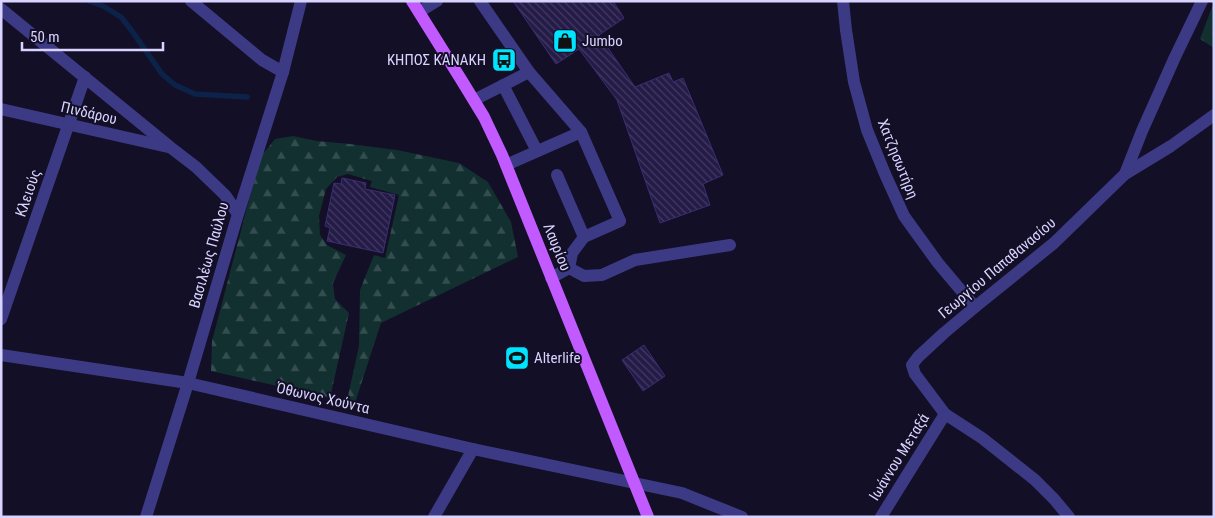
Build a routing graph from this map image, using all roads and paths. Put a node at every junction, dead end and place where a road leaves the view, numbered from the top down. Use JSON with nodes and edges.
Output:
{"nodes":[{"id":1,"x":191,"y":1,"type":"edge"},
{"id":2,"x":301,"y":1,"type":"edge"},
{"id":3,"x":412,"y":1,"type":"edge"},
{"id":4,"x":437,"y":1,"type":"edge"},
{"id":5,"x":480,"y":1,"type":"edge"},
{"id":6,"x":843,"y":1,"type":"edge"},
{"id":7,"x":1202,"y":1,"type":"edge"},
{"id":8,"x":1,"y":9,"type":"edge"},
{"id":9,"x":419,"y":12,"type":"junction"},
{"id":10,"x":283,"y":72,"type":"junction"},
{"id":11,"x":529,"y":72,"type":"junction"},
{"id":12,"x":84,"y":77,"type":"junction"},
{"id":13,"x":503,"y":85,"type":"junction"},
{"id":14,"x":474,"y":100,"type":"junction"},
{"id":15,"x":1,"y":109,"type":"edge"},
{"id":16,"x":1214,"y":115,"type":"edge"},
{"id":17,"x":68,"y":125,"type":"junction"},
{"id":18,"x":581,"y":132,"type":"junction"},
{"id":19,"x":170,"y":147,"type":"junction"},
{"id":20,"x":537,"y":151,"type":"junction"},
{"id":21,"x":506,"y":165,"type":"junction"},
{"id":22,"x":1125,"y":174,"type":"junction"},
{"id":23,"x":557,"y":175,"type":"dead end"},
{"id":24,"x":238,"y":214,"type":"junction"},
{"id":25,"x":584,"y":237,"type":"junction"},
{"id":26,"x":730,"y":245,"type":"dead end"},
{"id":27,"x":569,"y":268,"type":"junction"},
{"id":28,"x":552,"y":278,"type":"junction"},
{"id":29,"x":975,"y":307,"type":"junction"},
{"id":30,"x":1,"y":319,"type":"edge"},
{"id":31,"x":1,"y":354,"type":"edge"},
{"id":32,"x":188,"y":383,"type":"junction"},
{"id":33,"x":945,"y":414,"type":"junction"},
{"id":34,"x":473,"y":449,"type":"junction"},
{"id":35,"x":635,"y":484,"type":"junction"},
{"id":36,"x":146,"y":517,"type":"edge"},
{"id":37,"x":434,"y":517,"type":"edge"},
{"id":38,"x":648,"y":517,"type":"edge"},
{"id":39,"x":742,"y":517,"type":"edge"},
{"id":40,"x":881,"y":517,"type":"edge"},
{"id":41,"x":1069,"y":517,"type":"edge"}],
"edges":[{"from":1,"to":10,"type":"street"},
{"from":2,"to":10,"type":"street","name":"Βασιλέως Παύλου"},
{"from":3,"to":9,"type":"main road","name":"Λαυρίου"},
{"from":4,"to":9,"type":"street"},
{"from":5,"to":11,"type":"street"},
{"from":6,"to":29,"type":"street","name":"Χατζησωτήρη"},
{"from":7,"to":22,"type":"street","name":"Γεωργίου Παπαθανασίου"},
{"from":8,"to":12,"type":"street"},
{"from":9,"to":14,"type":"main road","name":"Λαυρίου"},
{"from":10,"to":24,"type":"street","name":"Βασιλέως Παύλου"},
{"from":11,"to":13,"type":"street"},
{"from":11,"to":18,"type":"street"},
{"from":12,"to":17,"type":"street","name":"Κλειούς"},
{"from":12,"to":19,"type":"street"},
{"from":13,"to":14,"type":"street"},
{"from":13,"to":20,"type":"street"},
{"from":14,"to":21,"type":"main road","name":"Λαυρίου"},
{"from":15,"to":17,"type":"street","name":"Πινδάρου"},
{"from":16,"to":22,"type":"street"},
{"from":17,"to":19,"type":"street","name":"Πινδάρου"},
{"from":17,"to":30,"type":"street","name":"Κλειούς"},
{"from":18,"to":20,"type":"street"},
{"from":18,"to":25,"type":"street"},
{"from":19,"to":24,"type":"street"},
{"from":20,"to":21,"type":"street"},
{"from":21,"to":28,"type":"main road","name":"Λαυρίου"},
{"from":22,"to":29,"type":"street","name":"Γεωργίου Παπαθανασίου"},
{"from":23,"to":25,"type":"street"},
{"from":24,"to":32,"type":"street","name":"Βασιλέως Παύλου"},
{"from":25,"to":27,"type":"street"},
{"from":26,"to":27,"type":"street"},
{"from":27,"to":28,"type":"street"},
{"from":28,"to":35,"type":"main road","name":"Λαυρίου"},
{"from":29,"to":33,"type":"street","name":"Γεωργίου Παπαθανασίου"},
{"from":31,"to":32,"type":"street","name":"Όθωνος Χούντα"},
{"from":32,"to":34,"type":"street","name":"Όθωνος Χούντα"},
{"from":32,"to":36,"type":"street","name":"Βασιλέως Παύλου"},
{"from":33,"to":40,"type":"street","name":"Ιωάννου Μεταξά"},
{"from":33,"to":41,"type":"street","name":"Γεωργίου Παπαθανασίου"},
{"from":34,"to":35,"type":"street","name":"Όθωνος Χούντα"},
{"from":34,"to":37,"type":"street"},
{"from":35,"to":38,"type":"main road","name":"Λαυρίου"},
{"from":35,"to":39,"type":"street","name":"Όθωνος Χούντα"}]}
